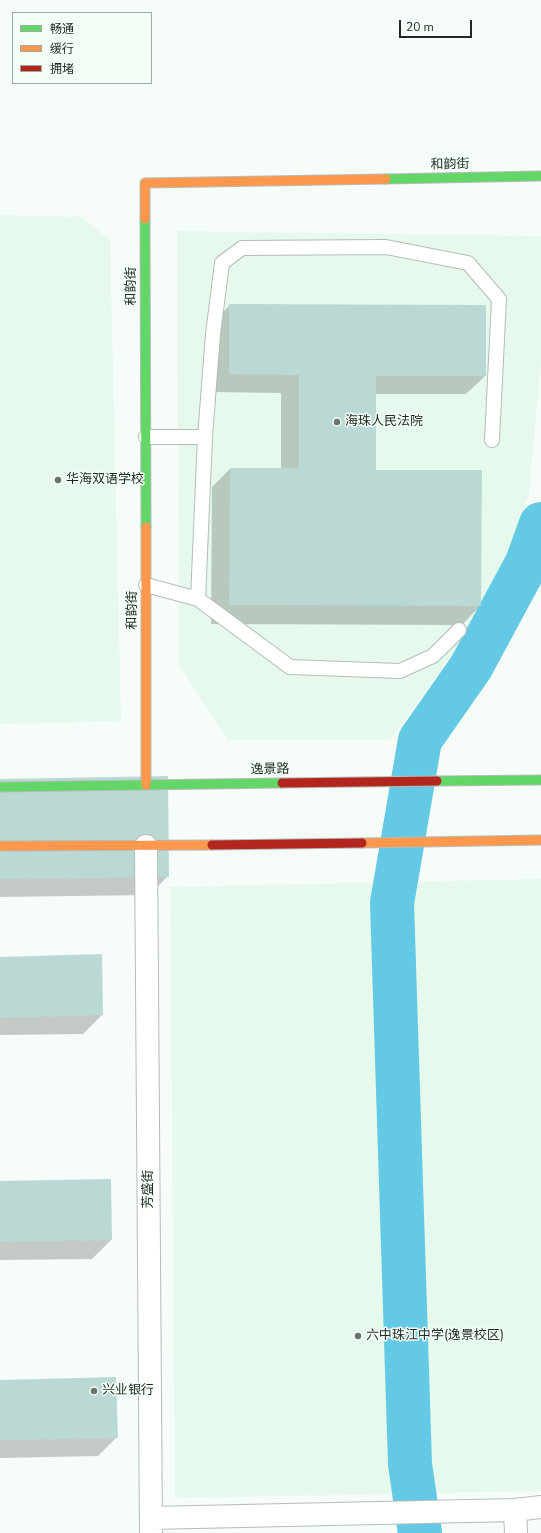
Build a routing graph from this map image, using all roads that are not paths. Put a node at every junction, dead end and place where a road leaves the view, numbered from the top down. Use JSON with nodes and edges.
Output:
{"nodes":[{"id":1,"x":541,"y":176,"type":"edge"},
{"id":2,"x":146,"y":437,"type":"junction"},
{"id":3,"x":205,"y":437,"type":"junction"},
{"id":4,"x":492,"y":440,"type":"dead end"},
{"id":5,"x":146,"y":585,"type":"junction"},
{"id":6,"x":198,"y":599,"type":"junction"},
{"id":7,"x":459,"y":630,"type":"dead end"},
{"id":8,"x":541,"y":780,"type":"edge"},
{"id":9,"x":146,"y":785,"type":"junction"},
{"id":10,"x":0,"y":787,"type":"edge"},
{"id":11,"x":541,"y":840,"type":"edge"},
{"id":12,"x":0,"y":846,"type":"edge"},
{"id":13,"x":146,"y":846,"type":"junction"},
{"id":14,"x":541,"y":1507,"type":"edge"},
{"id":15,"x":515,"y":1510,"type":"junction"},
{"id":16,"x":151,"y":1526,"type":"edge"},
{"id":17,"x":516,"y":1533,"type":"edge"}],
"edges":[{"from":1,"to":2,"type":"main road","name":"和韵街"},
{"from":2,"to":3,"type":"lane"},
{"from":2,"to":5,"type":"main road","name":"和韵街"},
{"from":3,"to":4,"type":"lane"},
{"from":3,"to":6,"type":"lane"},
{"from":5,"to":6,"type":"lane"},
{"from":5,"to":9,"type":"main road","name":"和韵街"},
{"from":6,"to":7,"type":"lane"},
{"from":8,"to":9,"type":"main road","name":"逸景路"},
{"from":9,"to":10,"type":"main road","name":"逸景路"},
{"from":11,"to":13,"type":"main road"},
{"from":12,"to":13,"type":"main road"},
{"from":13,"to":16,"type":"street","name":"芳盛街"},
{"from":14,"to":15,"type":"street"},
{"from":15,"to":16,"type":"street"},
{"from":15,"to":17,"type":"street"}]}
